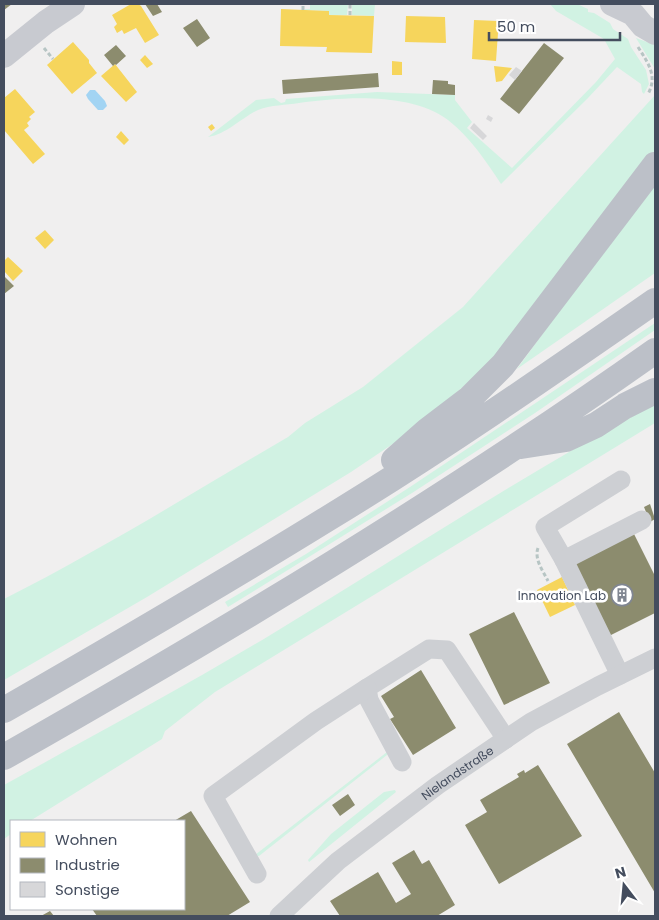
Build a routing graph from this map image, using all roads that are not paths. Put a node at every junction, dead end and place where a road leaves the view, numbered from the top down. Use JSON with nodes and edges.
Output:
{"nodes":[{"id":1,"x":73,"y":4,"type":"edge"},
{"id":2,"x":634,"y":11,"type":"edge"},
{"id":3,"x":655,"y":33,"type":"edge"},
{"id":4,"x":4,"y":56,"type":"edge"},
{"id":5,"x":655,"y":165,"type":"edge"},
{"id":6,"x":655,"y":301,"type":"edge"},
{"id":7,"x":655,"y":351,"type":"edge"},
{"id":8,"x":655,"y":391,"type":"edge"},
{"id":9,"x":514,"y":447,"type":"junction"},
{"id":10,"x":621,"y":480,"type":"dead end"},
{"id":11,"x":328,"y":519,"type":"junction"},
{"id":12,"x":642,"y":520,"type":"dead end"},
{"id":13,"x":564,"y":560,"type":"junction"},
{"id":14,"x":655,"y":658,"type":"edge"},
{"id":15,"x":620,"y":675,"type":"junction"},
{"id":16,"x":367,"y":688,"type":"junction"},
{"id":17,"x":4,"y":710,"type":"edge"},
{"id":18,"x":506,"y":739,"type":"junction"},
{"id":19,"x":4,"y":757,"type":"edge"},
{"id":20,"x":402,"y":762,"type":"dead end"},
{"id":21,"x":257,"y":874,"type":"dead end"},
{"id":22,"x":279,"y":916,"type":"edge"}],
"edges":[{"from":1,"to":4,"type":"main road"},
{"from":2,"to":3,"type":"main road"},
{"from":5,"to":11,"type":"highway"},
{"from":6,"to":11,"type":"highway"},
{"from":7,"to":9,"type":"highway"},
{"from":8,"to":9,"type":"highway"},
{"from":9,"to":19,"type":"highway"},
{"from":10,"to":13,"type":"street"},
{"from":11,"to":17,"type":"highway"},
{"from":12,"to":13,"type":"street"},
{"from":13,"to":15,"type":"street"},
{"from":14,"to":15,"type":"street","name":"Nielandstraße"},
{"from":15,"to":18,"type":"street","name":"Nielandstraße"},
{"from":16,"to":18,"type":"street"},
{"from":16,"to":20,"type":"street"},
{"from":16,"to":21,"type":"street"},
{"from":18,"to":22,"type":"street","name":"Nielandstraße"}]}
